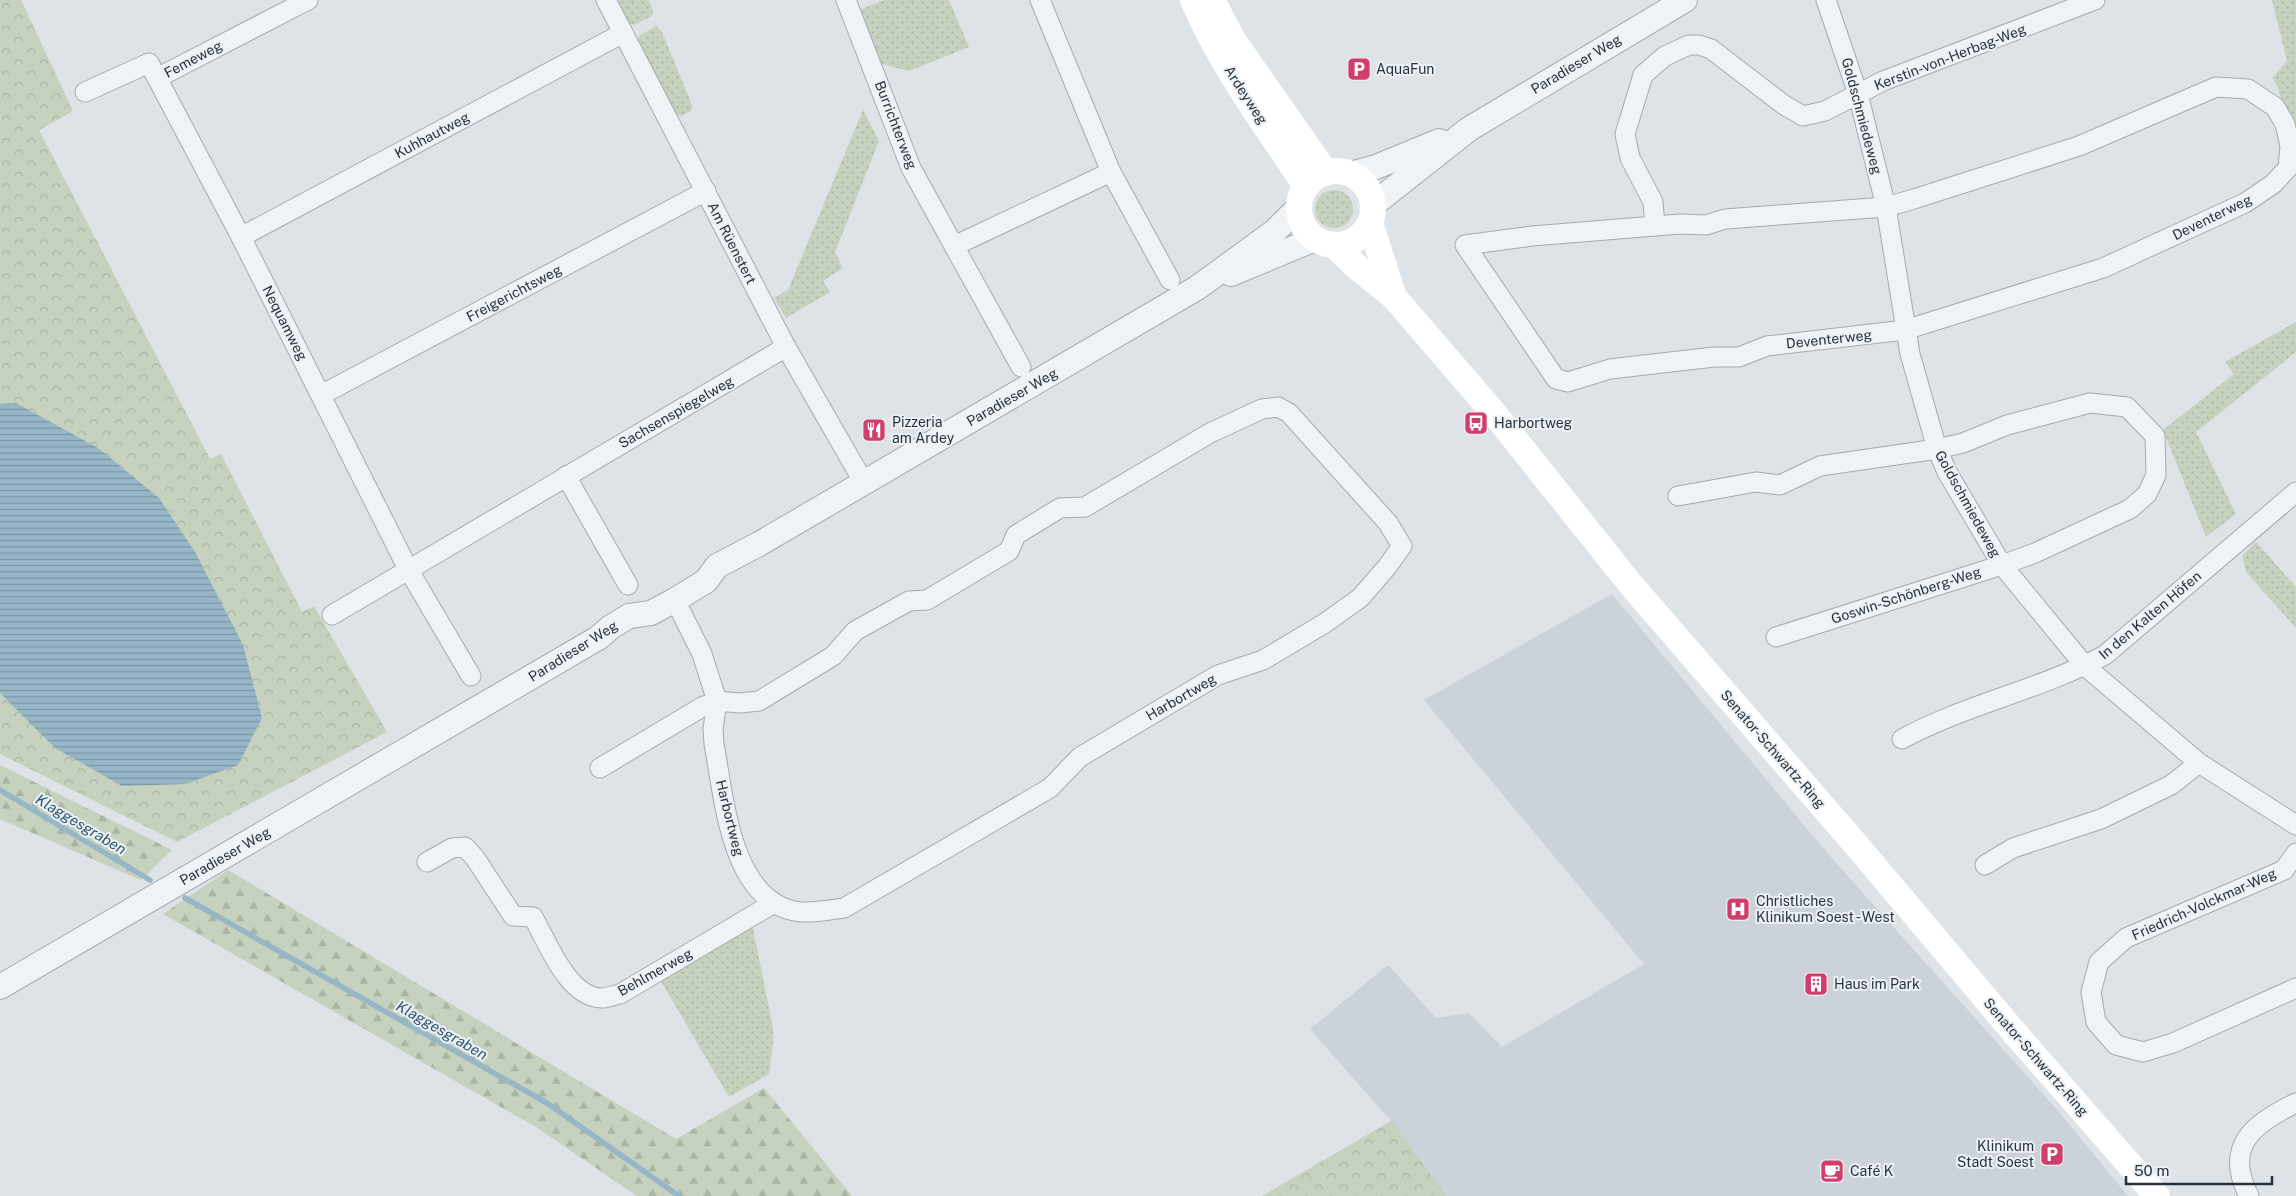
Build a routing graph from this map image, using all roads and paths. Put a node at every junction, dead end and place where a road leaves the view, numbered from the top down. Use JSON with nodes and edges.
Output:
{"nodes":[{"id":1,"x":308,"y":0,"type":"edge"},
{"id":2,"x":606,"y":0,"type":"edge"},
{"id":3,"x":846,"y":0,"type":"edge"},
{"id":4,"x":1040,"y":0,"type":"edge"},
{"id":5,"x":1192,"y":0,"type":"edge"},
{"id":6,"x":1212,"y":0,"type":"edge"},
{"id":7,"x":1684,"y":0,"type":"edge"},
{"id":8,"x":1826,"y":0,"type":"edge"},
{"id":9,"x":2095,"y":0,"type":"edge"},
{"id":10,"x":2060,"y":7,"type":"edge"},
{"id":11,"x":623,"y":34,"type":"junction"},
{"id":12,"x":158,"y":78,"type":"junction"},
{"id":13,"x":85,"y":92,"type":"dead end"},
{"id":14,"x":1858,"y":94,"type":"junction"},
{"id":15,"x":1469,"y":129,"type":"junction"},
{"id":16,"x":1111,"y":172,"type":"junction"},
{"id":17,"x":1320,"y":185,"type":"junction"},
{"id":18,"x":706,"y":191,"type":"junction"},
{"id":19,"x":1886,"y":207,"type":"junction"},
{"id":20,"x":1372,"y":213,"type":"junction"},
{"id":21,"x":1655,"y":226,"type":"junction"},
{"id":22,"x":241,"y":237,"type":"junction"},
{"id":23,"x":1325,"y":242,"type":"junction"},
{"id":24,"x":954,"y":246,"type":"junction"},
{"id":25,"x":1170,"y":280,"type":"dead end"},
{"id":26,"x":1197,"y":288,"type":"junction"},
{"id":27,"x":1394,"y":297,"type":"junction"},
{"id":28,"x":1905,"y":330,"type":"junction"},
{"id":29,"x":786,"y":347,"type":"junction"},
{"id":30,"x":1021,"y":367,"type":"dead end"},
{"id":31,"x":321,"y":395,"type":"junction"},
{"id":32,"x":1937,"y":449,"type":"junction"},
{"id":33,"x":566,"y":476,"type":"junction"},
{"id":34,"x":864,"y":482,"type":"junction"},
{"id":35,"x":2296,"y":492,"type":"edge"},
{"id":36,"x":1678,"y":496,"type":"dead end"},
{"id":37,"x":2002,"y":565,"type":"junction"},
{"id":38,"x":408,"y":570,"type":"junction"},
{"id":39,"x":628,"y":585,"type":"dead end"},
{"id":40,"x":675,"y":600,"type":"junction"},
{"id":41,"x":332,"y":615,"type":"dead end"},
{"id":42,"x":1776,"y":636,"type":"dead end"},
{"id":43,"x":2085,"y":666,"type":"junction"},
{"id":44,"x":471,"y":676,"type":"dead end"},
{"id":45,"x":717,"y":701,"type":"junction"},
{"id":46,"x":1902,"y":739,"type":"dead end"},
{"id":47,"x":2199,"y":763,"type":"junction"},
{"id":48,"x":600,"y":768,"type":"dead end"},
{"id":49,"x":2296,"y":825,"type":"edge"},
{"id":50,"x":2296,"y":853,"type":"edge"},
{"id":51,"x":427,"y":862,"type":"dead end"},
{"id":52,"x":1985,"y":865,"type":"dead end"},
{"id":53,"x":774,"y":904,"type":"junction"},
{"id":54,"x":0,"y":987,"type":"edge"},
{"id":55,"x":2296,"y":988,"type":"edge"},
{"id":56,"x":2296,"y":1103,"type":"edge"},
{"id":57,"x":2157,"y":1196,"type":"edge"},
{"id":58,"x":2249,"y":1196,"type":"edge"}],
"edges":[{"from":1,"to":12,"type":"street","name":"Femeweg"},
{"from":2,"to":11,"type":"street","name":"Am Rüenstert"},
{"from":3,"to":24,"type":"street","name":"Burrichterweg"},
{"from":4,"to":16,"type":"street"},
{"from":5,"to":17,"type":"main road","name":"Ardeyweg"},
{"from":6,"to":17,"type":"main road","name":"Ardeyweg"},
{"from":7,"to":15,"type":"street","name":"Paradieser Weg"},
{"from":8,"to":14,"type":"street","name":"Goldschmiedeweg"},
{"from":9,"to":10,"type":"street","name":"Kerstin-von-Herbag-Weg"},
{"from":10,"to":14,"type":"street","name":"Kerstin-von-Herbag-Weg"},
{"from":11,"to":18,"type":"street","name":"Am Rüenstert"},
{"from":11,"to":22,"type":"street","name":"Kuhhautweg"},
{"from":12,"to":13,"type":"street","name":"Femeweg"},
{"from":12,"to":22,"type":"street","name":"Nequamweg"},
{"from":14,"to":19,"type":"street","name":"Goldschmiedeweg"},
{"from":14,"to":21,"type":"street","name":"Kerstin-von-Herbag-Weg"},
{"from":15,"to":17,"type":"street","name":"Paradieser Weg"},
{"from":15,"to":20,"type":"street","name":"Paradieser Weg"},
{"from":16,"to":24,"type":"street"},
{"from":16,"to":25,"type":"street"},
{"from":17,"to":20,"type":"main road"},
{"from":17,"to":23,"type":"main road"},
{"from":17,"to":26,"type":"street","name":"Paradieser Weg"},
{"from":18,"to":29,"type":"street","name":"Am Rüenstert"},
{"from":18,"to":31,"type":"street","name":"Freigerichtsweg"},
{"from":19,"to":21,"type":"street","name":"Deventerweg"},
{"from":19,"to":28,"type":"street","name":"Goldschmiedeweg"},
{"from":19,"to":28,"type":"street","name":"Deventerweg"},
{"from":20,"to":23,"type":"main road","name":"Paradieser Weg"},
{"from":20,"to":27,"type":"main road","name":"Senator-Schwartz-Ring"},
{"from":21,"to":28,"type":"street","name":"Deventerweg"},
{"from":22,"to":31,"type":"street","name":"Nequamweg"},
{"from":23,"to":26,"type":"street","name":"Paradieser Weg"},
{"from":23,"to":27,"type":"main road","name":"Senator-Schwartz-Ring"},
{"from":24,"to":30,"type":"street","name":"Burrichterweg"},
{"from":26,"to":34,"type":"street","name":"Paradieser Weg"},
{"from":27,"to":57,"type":"main road","name":"Senator-Schwartz-Ring"},
{"from":28,"to":32,"type":"street","name":"Goldschmiedeweg"},
{"from":29,"to":33,"type":"street","name":"Sachsenspiegelweg"},
{"from":29,"to":34,"type":"street","name":"Am Rüenstert"},
{"from":31,"to":38,"type":"street","name":"Nequamweg"},
{"from":32,"to":36,"type":"street","name":"Goswin-Schönberg-Weg"},
{"from":32,"to":37,"type":"street","name":"Goldschmiedeweg"},
{"from":32,"to":37,"type":"street","name":"Goswin-Schönberg-Weg"},
{"from":33,"to":38,"type":"street","name":"Sachsenspiegelweg"},
{"from":33,"to":39,"type":"street"},
{"from":34,"to":40,"type":"street","name":"Paradieser Weg"},
{"from":35,"to":43,"type":"street","name":"In den Kalten Höfen"},
{"from":37,"to":42,"type":"street","name":"Goswin-Schönberg-Weg"},
{"from":37,"to":43,"type":"street","name":"Goldschmiedeweg"},
{"from":38,"to":41,"type":"street","name":"Sachsenspiegelweg"},
{"from":38,"to":44,"type":"street"},
{"from":40,"to":45,"type":"street","name":"Harbortweg"},
{"from":40,"to":54,"type":"street","name":"Paradieser Weg"},
{"from":43,"to":46,"type":"street","name":"In den Kalten Höfen"},
{"from":43,"to":47,"type":"street","name":"Goldschmiedeweg"},
{"from":45,"to":48,"type":"street","name":"Harbortweg"},
{"from":45,"to":53,"type":"street","name":"Harbortweg"},
{"from":45,"to":53,"type":"street","name":"Harbortweg"},
{"from":47,"to":49,"type":"street","name":"Goldschmiedeweg"},
{"from":47,"to":52,"type":"street"},
{"from":50,"to":55,"type":"street","name":"Friedrich-Volckmar-Weg"},
{"from":51,"to":53,"type":"street","name":"Behlmerweg"},
{"from":56,"to":58,"type":"street"}]}
